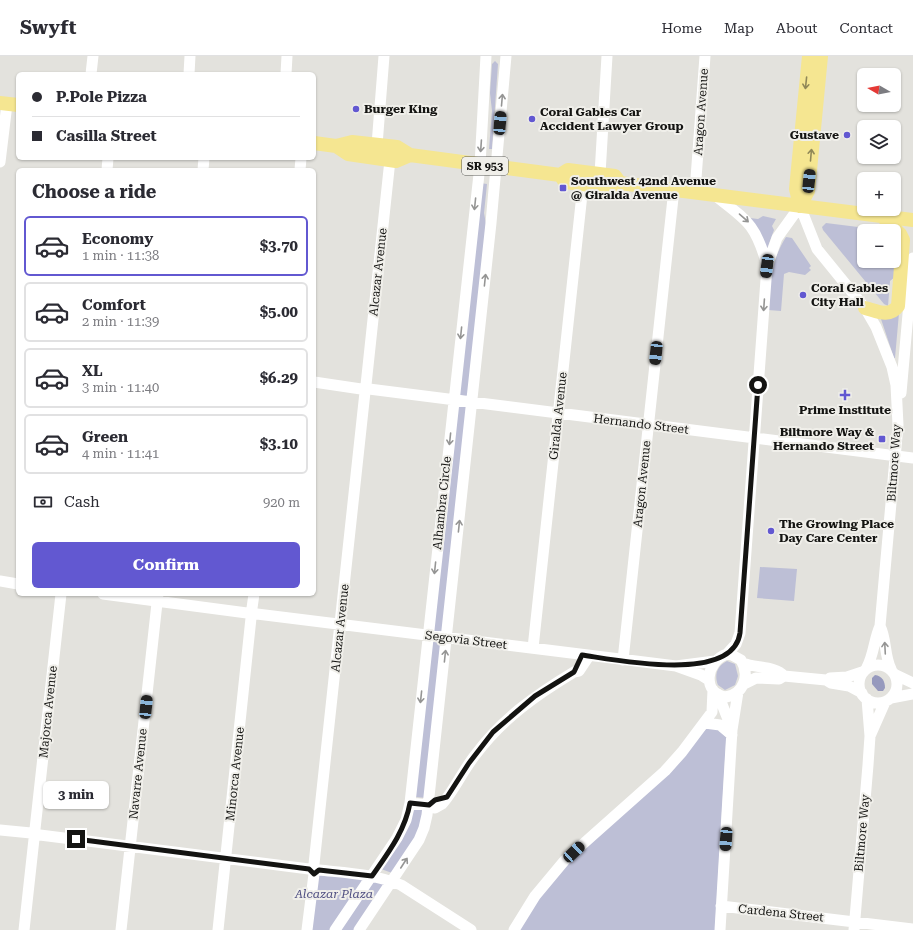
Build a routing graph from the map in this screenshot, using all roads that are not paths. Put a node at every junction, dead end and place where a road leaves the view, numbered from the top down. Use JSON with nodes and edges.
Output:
{"nodes":[{"id":1,"x":93,"y":56,"type":"edge"},
{"id":2,"x":190,"y":56,"type":"edge"},
{"id":3,"x":287,"y":56,"type":"edge"},
{"id":4,"x":384,"y":56,"type":"edge"},
{"id":5,"x":608,"y":56,"type":"edge"},
{"id":6,"x":705,"y":56,"type":"edge"},
{"id":7,"x":809,"y":56,"type":"edge"},
{"id":8,"x":821,"y":56,"type":"edge"},
{"id":9,"x":486,"y":59,"type":"edge"},
{"id":10,"x":506,"y":60,"type":"edge"},
{"id":11,"x":91,"y":72,"type":"edge"},
{"id":12,"x":189,"y":72,"type":"edge"},
{"id":13,"x":286,"y":72,"type":"edge"},
{"id":14,"x":8,"y":104,"type":"edge"},
{"id":15,"x":316,"y":143,"type":"edge"},
{"id":16,"x":377,"y":145,"type":"junction"},
{"id":17,"x":336,"y":146,"type":"junction"},
{"id":18,"x":348,"y":154,"type":"junction"},
{"id":19,"x":410,"y":155,"type":"junction"},
{"id":20,"x":390,"y":160,"type":"junction"},
{"id":21,"x":0,"y":162,"type":"edge"},
{"id":22,"x":480,"y":165,"type":"junction"},
{"id":23,"x":496,"y":167,"type":"junction"},
{"id":24,"x":600,"y":174,"type":"junction"},
{"id":25,"x":563,"y":179,"type":"junction"},
{"id":26,"x":620,"y":183,"type":"junction"},
{"id":27,"x":583,"y":185,"type":"junction"},
{"id":28,"x":674,"y":189,"type":"junction"},
{"id":29,"x":695,"y":192,"type":"junction"},
{"id":30,"x":713,"y":194,"type":"junction"},
{"id":31,"x":800,"y":206,"type":"junction"},
{"id":32,"x":857,"y":213,"type":"edge"},
{"id":33,"x":882,"y":216,"type":"joint"},
{"id":34,"x":913,"y":220,"type":"edge"},
{"id":35,"x":913,"y":258,"type":"edge"},
{"id":36,"x":767,"y":266,"type":"junction"},
{"id":37,"x":865,"y":308,"type":"junction"},
{"id":38,"x":316,"y":382,"type":"edge"},
{"id":39,"x":365,"y":389,"type":"junction"},
{"id":40,"x":454,"y":400,"type":"junction"},
{"id":41,"x":472,"y":402,"type":"junction"},
{"id":42,"x":558,"y":413,"type":"junction"},
{"id":43,"x":648,"y":425,"type":"junction"},
{"id":44,"x":898,"y":426,"type":"junction"},
{"id":45,"x":753,"y":438,"type":"junction"},
{"id":46,"x":895,"y":456,"type":"junction"},
{"id":47,"x":913,"y":458,"type":"edge"},
{"id":48,"x":0,"y":581,"type":"edge"},
{"id":49,"x":16,"y":584,"type":"edge"},
{"id":50,"x":61,"y":596,"type":"edge"},
{"id":51,"x":130,"y":596,"type":"edge"},
{"id":52,"x":254,"y":596,"type":"edge"},
{"id":53,"x":157,"y":598,"type":"edge"},
{"id":54,"x":252,"y":613,"type":"junction"},
{"id":55,"x":340,"y":624,"type":"junction"},
{"id":56,"x":880,"y":626,"type":"junction"},
{"id":57,"x":427,"y":635,"type":"junction"},
{"id":58,"x":447,"y":637,"type":"junction"},
{"id":59,"x":532,"y":648,"type":"junction"},
{"id":60,"x":727,"y":654,"type":"junction"},
{"id":61,"x":585,"y":656,"type":"junction"},
{"id":62,"x":623,"y":660,"type":"junction"},
{"id":63,"x":715,"y":661,"type":"junction"},
{"id":64,"x":743,"y":663,"type":"junction"},
{"id":65,"x":676,"y":666,"type":"junction"},
{"id":66,"x":864,"y":669,"type":"junction"},
{"id":67,"x":893,"y":672,"type":"junction"},
{"id":68,"x":784,"y":676,"type":"junction"},
{"id":69,"x":826,"y":680,"type":"junction"},
{"id":70,"x":913,"y":683,"type":"edge"},
{"id":71,"x":725,"y":692,"type":"junction"},
{"id":72,"x":913,"y":694,"type":"edge"},
{"id":73,"x":865,"y":696,"type":"junction"},
{"id":74,"x":888,"y":700,"type":"junction"},
{"id":75,"x":712,"y":712,"type":"junction"},
{"id":76,"x":704,"y":723,"type":"junction"},
{"id":77,"x":732,"y":732,"type":"junction"},
{"id":78,"x":870,"y":736,"type":"junction"},
{"id":79,"x":410,"y":803,"type":"junction"},
{"id":80,"x":429,"y":805,"type":"junction"},
{"id":81,"x":0,"y":830,"type":"edge"},
{"id":82,"x":35,"y":834,"type":"junction"},
{"id":83,"x":130,"y":846,"type":"junction"},
{"id":84,"x":226,"y":858,"type":"junction"},
{"id":85,"x":314,"y":869,"type":"junction"},
{"id":86,"x":372,"y":876,"type":"junction"},
{"id":87,"x":392,"y":881,"type":"junction"},
{"id":88,"x":721,"y":906,"type":"junction"},
{"id":89,"x":854,"y":926,"type":"edge"},
{"id":90,"x":913,"y":929,"type":"edge"},
{"id":91,"x":24,"y":930,"type":"edge"},
{"id":92,"x":121,"y":930,"type":"edge"},
{"id":93,"x":218,"y":930,"type":"edge"},
{"id":94,"x":307,"y":930,"type":"edge"},
{"id":95,"x":335,"y":930,"type":"edge"},
{"id":96,"x":359,"y":930,"type":"edge"},
{"id":97,"x":470,"y":930,"type":"edge"},
{"id":98,"x":514,"y":930,"type":"edge"},
{"id":99,"x":720,"y":930,"type":"edge"}],
"edges":[{"from":1,"to":11,"type":"street"},
{"from":2,"to":12,"type":"street"},
{"from":3,"to":13,"type":"street"},
{"from":4,"to":16,"type":"street"},
{"from":5,"to":24,"type":"street"},
{"from":6,"to":29,"type":"street","name":"Aragon Avenue"},
{"from":7,"to":31,"type":"main road","one_way":true},
{"from":31,"to":8,"type":"main road","one_way":true},
{"from":9,"to":10,"type":"street"},
{"from":9,"to":22,"type":"street","name":"Alhambra Circle","one_way":true},
{"from":23,"to":10,"type":"street","name":"Alhambra Circle","one_way":true},
{"from":14,"to":21,"type":"street"},
{"from":15,"to":17,"type":"main road","number":"SR 953"},
{"from":16,"to":17,"type":"main road","number":"SR 953"},
{"from":16,"to":18,"type":"main road"},
{"from":16,"to":19,"type":"main road","number":"SR 953"},
{"from":17,"to":18,"type":"main road","number":"SR 953"},
{"from":18,"to":20,"type":"main road","number":"SR 953"},
{"from":19,"to":20,"type":"main road","number":"SR 953"},
{"from":19,"to":22,"type":"main road","number":"SR 953"},
{"from":20,"to":39,"type":"street","name":"Alcazar Avenue"},
{"from":22,"to":23,"type":"main road","number":"SR 953"},
{"from":22,"to":40,"type":"street","name":"Alhambra Circle","one_way":true},
{"from":23,"to":25,"type":"main road","number":"SR 953"},
{"from":41,"to":23,"type":"street","name":"Alhambra Circle","one_way":true},
{"from":24,"to":25,"type":"main road","number":"SR 953"},
{"from":24,"to":26,"type":"main road","number":"SR 953"},
{"from":25,"to":27,"type":"main road","number":"SR 953"},
{"from":26,"to":27,"type":"main road","number":"SR 953"},
{"from":26,"to":28,"type":"main road","number":"SR 953"},
{"from":27,"to":42,"type":"street","name":"Giralda Avenue"},
{"from":28,"to":29,"type":"main road","number":"SR 953"},
{"from":28,"to":43,"type":"street","name":"Aragon Avenue"},
{"from":29,"to":30,"type":"main road","number":"SR 953"},
{"from":30,"to":31,"type":"main road","number":"SR 953"},
{"from":30,"to":36,"type":"street","one_way":true},
{"from":31,"to":32,"type":"main road","number":"SR 953"},
{"from":31,"to":36,"type":"street"},
{"from":31,"to":37,"type":"street","name":"Biltmore Way"},
{"from":33,"to":34,"type":"main road","number":"SR 953"},
{"from":33,"to":37,"type":"main road"},
{"from":35,"to":44,"type":"street"},
{"from":36,"to":45,"type":"street","one_way":true},
{"from":37,"to":44,"type":"street","name":"Biltmore Way"},
{"from":38,"to":39,"type":"street","name":"Hernando Street"},
{"from":39,"to":40,"type":"street","name":"Hernando Street"},
{"from":39,"to":55,"type":"street","name":"Alcazar Avenue"},
{"from":40,"to":41,"type":"street","name":"Hernando Street"},
{"from":40,"to":57,"type":"street","name":"Alhambra Circle","one_way":true},
{"from":41,"to":42,"type":"street","name":"Hernando Street"},
{"from":58,"to":41,"type":"street","name":"Alhambra Circle","one_way":true},
{"from":42,"to":43,"type":"street","name":"Hernando Street"},
{"from":42,"to":59,"type":"street","name":"Giralda Avenue"},
{"from":43,"to":45,"type":"street","name":"Hernando Street"},
{"from":43,"to":62,"type":"street","name":"Aragon Avenue"},
{"from":44,"to":46,"type":"street","name":"Biltmore Way"},
{"from":45,"to":46,"type":"street","name":"Hernando Street"},
{"from":45,"to":60,"type":"street"},
{"from":46,"to":47,"type":"street","name":"Hernando Street"},
{"from":46,"to":56,"type":"street","name":"Biltmore Way"},
{"from":48,"to":49,"type":"street"},
{"from":50,"to":82,"type":"street","name":"Majorca Avenue"},
{"from":51,"to":53,"type":"street","name":"Segovia Street"},
{"from":52,"to":54,"type":"street","name":"Minorca Avenue"},
{"from":53,"to":54,"type":"street","name":"Segovia Street"},
{"from":53,"to":83,"type":"street","name":"Navarre Avenue"},
{"from":54,"to":55,"type":"street","name":"Segovia Street"},
{"from":54,"to":84,"type":"street","name":"Minorca Avenue"},
{"from":55,"to":57,"type":"street","name":"Segovia Street"},
{"from":55,"to":85,"type":"street","name":"Alcazar Avenue"},
{"from":56,"to":66,"type":"street","name":"Biltmore Way"},
{"from":67,"to":56,"type":"street","name":"Biltmore Way","one_way":true},
{"from":57,"to":58,"type":"street","name":"Segovia Street"},
{"from":57,"to":79,"type":"street","name":"Alhambra Circle","one_way":true},
{"from":58,"to":59,"type":"street","name":"Segovia Street"},
{"from":80,"to":58,"type":"street","name":"Alhambra Circle","one_way":true},
{"from":59,"to":61,"type":"street","name":"Segovia Street"},
{"from":60,"to":63,"type":"street"},
{"from":60,"to":64,"type":"street"},
{"from":61,"to":62,"type":"street","name":"Segovia Street"},
{"from":61,"to":80,"type":"street"},
{"from":62,"to":65,"type":"street","name":"Segovia Street"},
{"from":63,"to":65,"type":"street","name":"Segovia Street"},
{"from":63,"to":71,"type":"street"},
{"from":64,"to":68,"type":"street"},
{"from":64,"to":71,"type":"street"},
{"from":65,"to":71,"type":"street","name":"Segovia Street"},
{"from":66,"to":67,"type":"street"},
{"from":66,"to":69,"type":"street"},
{"from":66,"to":73,"type":"street"},
{"from":67,"to":70,"type":"street"},
{"from":67,"to":74,"type":"street"},
{"from":68,"to":69,"type":"street"},
{"from":68,"to":71,"type":"street"},
{"from":69,"to":73,"type":"street"},
{"from":71,"to":75,"type":"street"},
{"from":71,"to":75,"type":"street"},
{"from":71,"to":77,"type":"street"},
{"from":71,"to":77,"type":"street"},
{"from":72,"to":74,"type":"street"},
{"from":73,"to":74,"type":"street"},
{"from":73,"to":78,"type":"street","name":"Biltmore Way"},
{"from":74,"to":78,"type":"street","name":"Biltmore Way"},
{"from":75,"to":76,"type":"street"},
{"from":76,"to":77,"type":"street"},
{"from":76,"to":98,"type":"street"},
{"from":77,"to":88,"type":"street"},
{"from":78,"to":89,"type":"street","name":"Biltmore Way"},
{"from":79,"to":80,"type":"street"},
{"from":79,"to":86,"type":"street","name":"Alhambra Circle"},
{"from":87,"to":80,"type":"street","name":"Alhambra Circle","one_way":true},
{"from":81,"to":82,"type":"street"},
{"from":82,"to":83,"type":"street"},
{"from":82,"to":91,"type":"street","name":"Majorca Avenue"},
{"from":83,"to":84,"type":"street"},
{"from":83,"to":92,"type":"street","name":"Navarre Avenue"},
{"from":84,"to":85,"type":"street"},
{"from":84,"to":93,"type":"street","name":"Minorca Avenue"},
{"from":85,"to":86,"type":"street"},
{"from":85,"to":94,"type":"street","name":"Alcazar Avenue"},
{"from":86,"to":87,"type":"street"},
{"from":86,"to":95,"type":"street","name":"Alhambra Circle"},
{"from":87,"to":96,"type":"street","name":"Alhambra Circle"},
{"from":87,"to":97,"type":"street"},
{"from":88,"to":89,"type":"street","name":"Cardena Street"},
{"from":88,"to":99,"type":"street"},
{"from":89,"to":90,"type":"street","name":"Cardena Street"}]}
